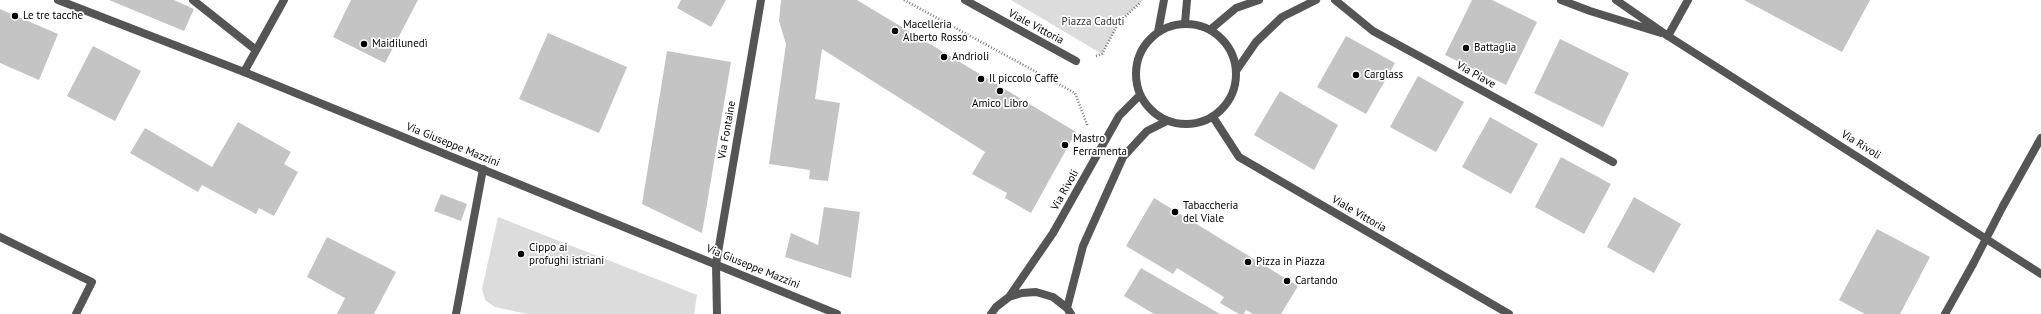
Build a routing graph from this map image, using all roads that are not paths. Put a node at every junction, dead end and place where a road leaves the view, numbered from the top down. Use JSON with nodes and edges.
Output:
{"nodes":[{"id":1,"x":58,"y":0,"type":"edge"},
{"id":2,"x":193,"y":0,"type":"edge"},
{"id":3,"x":284,"y":0,"type":"edge"},
{"id":4,"x":761,"y":0,"type":"edge"},
{"id":5,"x":965,"y":0,"type":"edge"},
{"id":6,"x":1164,"y":0,"type":"edge"},
{"id":7,"x":1187,"y":0,"type":"edge"},
{"id":8,"x":1259,"y":0,"type":"edge"},
{"id":9,"x":1316,"y":0,"type":"edge"},
{"id":10,"x":1335,"y":0,"type":"edge"},
{"id":11,"x":1561,"y":0,"type":"edge"},
{"id":12,"x":1616,"y":0,"type":"edge"},
{"id":13,"x":1688,"y":0,"type":"edge"},
{"id":14,"x":1185,"y":23,"type":"junction"},
{"id":15,"x":1211,"y":30,"type":"junction"},
{"id":16,"x":1158,"y":32,"type":"junction"},
{"id":17,"x":1668,"y":36,"type":"junction"},
{"id":18,"x":256,"y":50,"type":"junction"},
{"id":19,"x":1076,"y":61,"type":"road end"},
{"id":20,"x":1236,"y":71,"type":"junction"},
{"id":21,"x":244,"y":72,"type":"junction"},
{"id":22,"x":1140,"y":95,"type":"junction"},
{"id":23,"x":1213,"y":117,"type":"junction"},
{"id":24,"x":1167,"y":121,"type":"junction"},
{"id":25,"x":2041,"y":138,"type":"edge"},
{"id":26,"x":1613,"y":162,"type":"dead end"},
{"id":27,"x":483,"y":169,"type":"junction"},
{"id":28,"x":0,"y":237,"type":"edge"},
{"id":29,"x":716,"y":264,"type":"junction"},
{"id":30,"x":2041,"y":274,"type":"edge"},
{"id":31,"x":1009,"y":297,"type":"junction"},
{"id":32,"x":1069,"y":311,"type":"edge"},
{"id":33,"x":1506,"y":313,"type":"edge"},
{"id":34,"x":76,"y":314,"type":"edge"},
{"id":35,"x":456,"y":314,"type":"edge"},
{"id":36,"x":717,"y":314,"type":"edge"},
{"id":37,"x":837,"y":314,"type":"edge"},
{"id":38,"x":991,"y":314,"type":"edge"},
{"id":39,"x":1945,"y":314,"type":"edge"}],
"edges":[{"from":1,"to":21,"type":"street","name":"Via Giuseppe Mazzini"},
{"from":2,"to":18,"type":"street"},
{"from":3,"to":18,"type":"street"},
{"from":4,"to":29,"type":"street","name":"Via Fontaine"},
{"from":5,"to":19,"type":"street","name":"Viale Vittoria"},
{"from":6,"to":16,"type":"street"},
{"from":7,"to":14,"type":"street"},
{"from":8,"to":15,"type":"street"},
{"from":9,"to":20,"type":"street"},
{"from":10,"to":26,"type":"street","name":"Via Piave"},
{"from":11,"to":17,"type":"street","name":"Via Rivoli"},
{"from":12,"to":17,"type":"street","name":"Via Rivoli"},
{"from":13,"to":17,"type":"street"},
{"from":14,"to":15,"type":"street"},
{"from":14,"to":16,"type":"street"},
{"from":15,"to":20,"type":"street"},
{"from":16,"to":22,"type":"street"},
{"from":17,"to":30,"type":"street","name":"Via Rivoli"},
{"from":18,"to":21,"type":"street"},
{"from":20,"to":23,"type":"street"},
{"from":21,"to":27,"type":"street","name":"Via Giuseppe Mazzini"},
{"from":22,"to":24,"type":"street"},
{"from":22,"to":31,"type":"street","name":"Via Rivoli"},
{"from":23,"to":24,"type":"street"},
{"from":23,"to":33,"type":"street","name":"Viale Vittoria"},
{"from":24,"to":32,"type":"street"},
{"from":25,"to":39,"type":"street","bridge":true},
{"from":27,"to":29,"type":"street","name":"Via Giuseppe Mazzini"},
{"from":27,"to":35,"type":"street"},
{"from":28,"to":34,"type":"street"},
{"from":29,"to":36,"type":"street","name":"Via Fontaine"},
{"from":29,"to":37,"type":"street","name":"Via Giuseppe Mazzini"},
{"from":31,"to":32,"type":"street"},
{"from":31,"to":38,"type":"street"}]}
